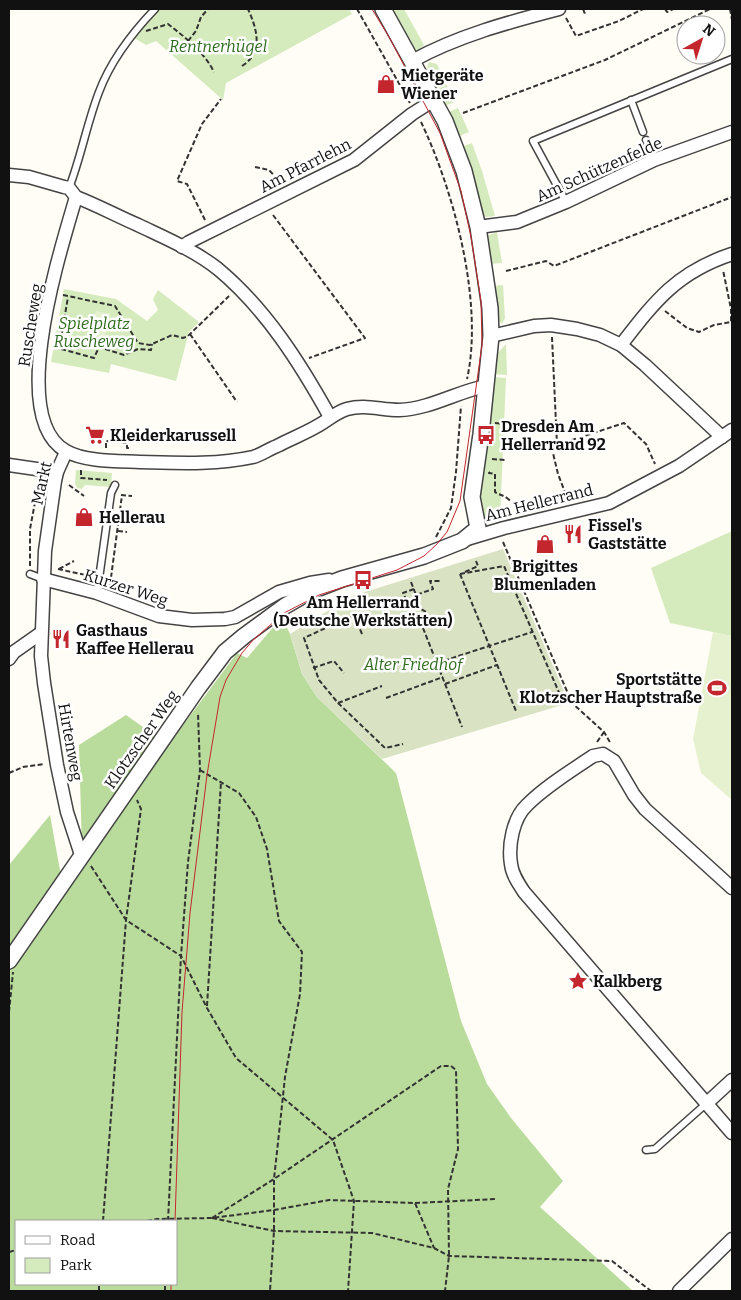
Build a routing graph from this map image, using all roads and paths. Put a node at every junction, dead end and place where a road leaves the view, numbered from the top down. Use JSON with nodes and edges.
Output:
{"nodes":[{"id":1,"x":155,"y":9,"type":"edge"},
{"id":2,"x":208,"y":9,"type":"edge"},
{"id":3,"x":248,"y":9,"type":"edge"},
{"id":4,"x":357,"y":9,"type":"edge"},
{"id":5,"x":383,"y":9,"type":"edge"},
{"id":6,"x":583,"y":9,"type":"edge"},
{"id":7,"x":643,"y":9,"type":"edge"},
{"id":8,"x":665,"y":9,"type":"edge"},
{"id":9,"x":673,"y":9,"type":"edge"},
{"id":10,"x":710,"y":9,"type":"edge"},
{"id":11,"x":730,"y":9,"type":"edge"},
{"id":12,"x":561,"y":12,"type":"edge"},
{"id":13,"x":629,"y":12,"type":"dead end"},
{"id":14,"x":585,"y":14,"type":"dead end"},
{"id":15,"x":631,"y":15,"type":"junction"},
{"id":16,"x":732,"y":20,"type":"edge"},
{"id":17,"x":605,"y":22,"type":"dead end"},
{"id":18,"x":162,"y":26,"type":"dead end"},
{"id":19,"x":606,"y":26,"type":"junction"},
{"id":20,"x":588,"y":28,"type":"dead end"},
{"id":21,"x":589,"y":32,"type":"junction"},
{"id":22,"x":188,"y":41,"type":"junction"},
{"id":23,"x":732,"y":59,"type":"edge"},
{"id":24,"x":412,"y":61,"type":"junction"},
{"id":25,"x":242,"y":66,"type":"dead end"},
{"id":26,"x":214,"y":72,"type":"dead end"},
{"id":27,"x":221,"y":99,"type":"dead end"},
{"id":28,"x":434,"y":100,"type":"junction"},
{"id":29,"x":631,"y":100,"type":"junction"},
{"id":30,"x":416,"y":112,"type":"junction"},
{"id":31,"x":463,"y":113,"type":"dead end"},
{"id":32,"x":643,"y":132,"type":"dead end"},
{"id":33,"x":732,"y":132,"type":"edge"},
{"id":34,"x":646,"y":140,"type":"dead end"},
{"id":35,"x":654,"y":160,"type":"junction"},
{"id":36,"x":255,"y":167,"type":"dead end"},
{"id":37,"x":9,"y":175,"type":"edge"},
{"id":38,"x":283,"y":186,"type":"dead end"},
{"id":39,"x":72,"y":193,"type":"junction"},
{"id":40,"x":732,"y":196,"type":"edge"},
{"id":41,"x":566,"y":202,"type":"junction"},
{"id":42,"x":273,"y":215,"type":"dead end"},
{"id":43,"x":206,"y":222,"type":"dead end"},
{"id":44,"x":478,"y":228,"type":"junction"},
{"id":45,"x":182,"y":246,"type":"junction"},
{"id":46,"x":732,"y":254,"type":"edge"},
{"id":47,"x":719,"y":259,"type":"junction"},
{"id":48,"x":506,"y":271,"type":"dead end"},
{"id":49,"x":234,"y":291,"type":"dead end"},
{"id":50,"x":62,"y":295,"type":"dead end"},
{"id":51,"x":68,"y":296,"type":"junction"},
{"id":52,"x":654,"y":303,"type":"junction"},
{"id":53,"x":551,"y":325,"type":"junction"},
{"id":54,"x":190,"y":333,"type":"junction"},
{"id":55,"x":491,"y":336,"type":"junction"},
{"id":56,"x":138,"y":344,"type":"junction"},
{"id":57,"x":152,"y":344,"type":"junction"},
{"id":58,"x":621,"y":345,"type":"junction"},
{"id":59,"x":138,"y":349,"type":"junction"},
{"id":60,"x":305,"y":360,"type":"dead end"},
{"id":61,"x":486,"y":386,"type":"junction"},
{"id":62,"x":464,"y":392,"type":"junction"},
{"id":63,"x":237,"y":402,"type":"dead end"},
{"id":64,"x":330,"y":417,"type":"junction"},
{"id":65,"x":489,"y":422,"type":"dead end"},
{"id":66,"x":508,"y":424,"type":"dead end"},
{"id":67,"x":727,"y":433,"type":"edge"},
{"id":68,"x":557,"y":445,"type":"junction"},
{"id":69,"x":106,"y":448,"type":"dead end"},
{"id":70,"x":132,"y":449,"type":"dead end"},
{"id":71,"x":66,"y":452,"type":"junction"},
{"id":72,"x":491,"y":459,"type":"dead end"},
{"id":73,"x":505,"y":460,"type":"dead end"},
{"id":74,"x":9,"y":465,"type":"edge"},
{"id":75,"x":490,"y":466,"type":"dead end"},
{"id":76,"x":57,"y":472,"type":"junction"},
{"id":77,"x":81,"y":472,"type":"dead end"},
{"id":78,"x":661,"y":476,"type":"junction"},
{"id":79,"x":40,"y":477,"type":"dead end"},
{"id":80,"x":115,"y":483,"type":"joint"},
{"id":81,"x":70,"y":485,"type":"dead end"},
{"id":82,"x":111,"y":493,"type":"junction"},
{"id":83,"x":122,"y":495,"type":"junction"},
{"id":84,"x":84,"y":496,"type":"dead end"},
{"id":85,"x":132,"y":496,"type":"dead end"},
{"id":86,"x":572,"y":512,"type":"junction"},
{"id":87,"x":537,"y":520,"type":"junction"},
{"id":88,"x":498,"y":530,"type":"junction"},
{"id":89,"x":117,"y":531,"type":"junction"},
{"id":90,"x":127,"y":532,"type":"dead end"},
{"id":91,"x":462,"y":541,"type":"junction"},
{"id":92,"x":424,"y":556,"type":"junction"},
{"id":93,"x":30,"y":560,"type":"dead end"},
{"id":94,"x":74,"y":561,"type":"dead end"},
{"id":95,"x":476,"y":561,"type":"dead end"},
{"id":96,"x":30,"y":574,"type":"dead end"},
{"id":97,"x":460,"y":574,"type":"junction"},
{"id":98,"x":43,"y":578,"type":"junction"},
{"id":99,"x":99,"y":578,"type":"junction"},
{"id":100,"x":342,"y":579,"type":"junction"},
{"id":101,"x":111,"y":580,"type":"junction"},
{"id":102,"x":440,"y":581,"type":"dead end"},
{"id":103,"x":411,"y":582,"type":"dead end"},
{"id":104,"x":414,"y":589,"type":"junction"},
{"id":105,"x":102,"y":596,"type":"junction"},
{"id":106,"x":426,"y":612,"type":"dead end"},
{"id":107,"x":424,"y":628,"type":"dead end"},
{"id":108,"x":532,"y":632,"type":"junction"},
{"id":109,"x":41,"y":633,"type":"junction"},
{"id":110,"x":362,"y":634,"type":"dead end"},
{"id":111,"x":489,"y":646,"type":"junction"},
{"id":112,"x":9,"y":659,"type":"edge"},
{"id":113,"x":437,"y":663,"type":"junction"},
{"id":114,"x":497,"y":665,"type":"junction"},
{"id":115,"x":314,"y":668,"type":"junction"},
{"id":116,"x":344,"y":672,"type":"dead end"},
{"id":117,"x":443,"y":677,"type":"junction"},
{"id":118,"x":445,"y":684,"type":"junction"},
{"id":119,"x":382,"y":686,"type":"dead end"},
{"id":120,"x":198,"y":688,"type":"junction"},
{"id":121,"x":560,"y":697,"type":"dead end"},
{"id":122,"x":386,"y":698,"type":"dead end"},
{"id":123,"x":338,"y":703,"type":"junction"},
{"id":124,"x":516,"y":711,"type":"dead end"},
{"id":125,"x":462,"y":727,"type":"dead end"},
{"id":126,"x":604,"y":732,"type":"junction"},
{"id":127,"x":403,"y":744,"type":"dead end"},
{"id":128,"x":603,"y":749,"type":"junction"},
{"id":129,"x":57,"y":765,"type":"junction"},
{"id":130,"x":200,"y":770,"type":"junction"},
{"id":131,"x":9,"y":773,"type":"edge"},
{"id":132,"x":221,"y":782,"type":"junction"},
{"id":133,"x":130,"y":786,"type":"junction"},
{"id":134,"x":81,"y":855,"type":"junction"},
{"id":135,"x":732,"y":888,"type":"edge"},
{"id":136,"x":126,"y":920,"type":"junction"},
{"id":137,"x":181,"y":956,"type":"junction"},
{"id":138,"x":9,"y":960,"type":"edge"},
{"id":139,"x":207,"y":1008,"type":"junction"},
{"id":140,"x":9,"y":1012,"type":"edge"},
{"id":141,"x":732,"y":1080,"type":"edge"},
{"id":142,"x":282,"y":1098,"type":"junction"},
{"id":143,"x":707,"y":1103,"type":"junction"},
{"id":144,"x":732,"y":1133,"type":"edge"},
{"id":145,"x":333,"y":1140,"type":"junction"},
{"id":146,"x":646,"y":1150,"type":"dead end"},
{"id":147,"x":274,"y":1179,"type":"junction"},
{"id":148,"x":496,"y":1199,"type":"dead end"},
{"id":149,"x":354,"y":1201,"type":"junction"},
{"id":150,"x":448,"y":1201,"type":"junction"},
{"id":151,"x":415,"y":1203,"type":"junction"},
{"id":152,"x":274,"y":1210,"type":"junction"},
{"id":153,"x":212,"y":1218,"type":"junction"},
{"id":154,"x":103,"y":1220,"type":"edge"},
{"id":155,"x":168,"y":1220,"type":"edge"},
{"id":156,"x":274,"y":1231,"type":"junction"},
{"id":157,"x":351,"y":1233,"type":"junction"},
{"id":158,"x":732,"y":1239,"type":"edge"},
{"id":159,"x":434,"y":1248,"type":"junction"},
{"id":160,"x":449,"y":1256,"type":"junction"},
{"id":161,"x":270,"y":1291,"type":"edge"},
{"id":162,"x":348,"y":1291,"type":"edge"},
{"id":163,"x":445,"y":1291,"type":"edge"},
{"id":164,"x":651,"y":1291,"type":"edge"},
{"id":165,"x":679,"y":1291,"type":"edge"}],
"edges":[{"from":1,"to":39,"type":"lane","name":"Ruscheweg"},
{"from":2,"to":22,"type":"path"},
{"from":3,"to":25,"type":"path"},
{"from":4,"to":30,"type":"path"},
{"from":5,"to":24,"type":"street"},
{"from":6,"to":14,"type":"path"},
{"from":7,"to":15,"type":"path"},
{"from":8,"to":9,"type":"path"},
{"from":10,"to":31,"type":"path"},
{"from":11,"to":16,"type":"path"},
{"from":12,"to":21,"type":"path"},
{"from":12,"to":24,"type":"street"},
{"from":13,"to":15,"type":"path"},
{"from":15,"to":19,"type":"path"},
{"from":17,"to":19,"type":"path"},
{"from":18,"to":22,"type":"path"},
{"from":19,"to":21,"type":"path"},
{"from":20,"to":21,"type":"path"},
{"from":22,"to":26,"type":"path"},
{"from":23,"to":29,"type":"lane"},
{"from":24,"to":28,"type":"street"},
{"from":27,"to":43,"type":"path"},
{"from":28,"to":30,"type":"street","name":"Am Pfarrlehn"},
{"from":28,"to":44,"type":"street"},
{"from":29,"to":32,"type":"lane"},
{"from":29,"to":41,"type":"lane"},
{"from":30,"to":45,"type":"street","name":"Am Pfarrlehn"},
{"from":30,"to":62,"type":"path"},
{"from":33,"to":35,"type":"street","name":"Am Schützenfelde"},
{"from":34,"to":35,"type":"lane"},
{"from":35,"to":41,"type":"street","name":"Am Schützenfelde"},
{"from":36,"to":38,"type":"path"},
{"from":37,"to":39,"type":"street"},
{"from":39,"to":45,"type":"street"},
{"from":39,"to":71,"type":"street","name":"Ruscheweg"},
{"from":40,"to":48,"type":"path"},
{"from":41,"to":44,"type":"street","name":"Am Schützenfelde"},
{"from":42,"to":60,"type":"path"},
{"from":44,"to":55,"type":"street"},
{"from":45,"to":64,"type":"street"},
{"from":46,"to":47,"type":"street"},
{"from":47,"to":52,"type":"street"},
{"from":47,"to":52,"type":"path"},
{"from":49,"to":54,"type":"path"},
{"from":50,"to":51,"type":"path"},
{"from":51,"to":56,"type":"path"},
{"from":51,"to":59,"type":"path"},
{"from":52,"to":58,"type":"street"},
{"from":53,"to":55,"type":"street"},
{"from":53,"to":58,"type":"street"},
{"from":53,"to":68,"type":"path"},
{"from":54,"to":57,"type":"path"},
{"from":54,"to":63,"type":"path"},
{"from":55,"to":61,"type":"street"},
{"from":56,"to":57,"type":"path"},
{"from":56,"to":59,"type":"path"},
{"from":57,"to":59,"type":"path"},
{"from":58,"to":67,"type":"street"},
{"from":61,"to":62,"type":"street","name":"Markt"},
{"from":61,"to":91,"type":"street"},
{"from":62,"to":64,"type":"street","name":"Markt"},
{"from":62,"to":92,"type":"path"},
{"from":64,"to":71,"type":"street","name":"Markt"},
{"from":65,"to":66,"type":"path"},
{"from":67,"to":78,"type":"street","name":"Am Hellerrand"},
{"from":68,"to":78,"type":"path"},
{"from":68,"to":86,"type":"path"},
{"from":69,"to":70,"type":"path"},
{"from":71,"to":76,"type":"street","name":"Markt"},
{"from":72,"to":73,"type":"path"},
{"from":74,"to":76,"type":"street"},
{"from":75,"to":87,"type":"path"},
{"from":76,"to":98,"type":"street","name":"Markt"},
{"from":77,"to":80,"type":"path"},
{"from":78,"to":86,"type":"street","name":"Am Hellerrand"},
{"from":79,"to":93,"type":"path"},
{"from":80,"to":82,"type":"lane"},
{"from":81,"to":84,"type":"path"},
{"from":82,"to":83,"type":"path"},
{"from":82,"to":99,"type":"lane"},
{"from":83,"to":85,"type":"path"},
{"from":83,"to":89,"type":"path"},
{"from":86,"to":87,"type":"street","name":"Am Hellerrand"},
{"from":87,"to":88,"type":"street","name":"Am Hellerrand"},
{"from":88,"to":91,"type":"street","name":"Am Hellerrand"},
{"from":88,"to":126,"type":"path"},
{"from":89,"to":90,"type":"path"},
{"from":89,"to":101,"type":"path"},
{"from":91,"to":92,"type":"street","name":"Am Hellerrand"},
{"from":92,"to":100,"type":"street","name":"Am Hellerrand"},
{"from":94,"to":99,"type":"path"},
{"from":95,"to":97,"type":"path"},
{"from":96,"to":98,"type":"lane"},
{"from":97,"to":108,"type":"path"},
{"from":97,"to":111,"type":"path"},
{"from":98,"to":105,"type":"street","name":"Kurzer Weg"},
{"from":98,"to":109,"type":"street","name":"Markt"},
{"from":99,"to":101,"type":"path"},
{"from":99,"to":105,"type":"lane"},
{"from":100,"to":105,"type":"street","name":"Kurzer Weg"},
{"from":100,"to":120,"type":"street","name":"Klotzscher Weg"},
{"from":101,"to":105,"type":"path"},
{"from":102,"to":104,"type":"path"},
{"from":103,"to":104,"type":"path"},
{"from":104,"to":106,"type":"path"},
{"from":107,"to":113,"type":"path"},
{"from":108,"to":111,"type":"path"},
{"from":108,"to":121,"type":"path"},
{"from":109,"to":112,"type":"street"},
{"from":109,"to":129,"type":"street","name":"Hirtenweg"},
{"from":110,"to":115,"type":"path"},
{"from":111,"to":113,"type":"path"},
{"from":111,"to":114,"type":"path"},
{"from":113,"to":117,"type":"path"},
{"from":114,"to":118,"type":"path"},
{"from":114,"to":124,"type":"path"},
{"from":115,"to":116,"type":"path"},
{"from":115,"to":123,"type":"path"},
{"from":117,"to":118,"type":"path"},
{"from":117,"to":122,"type":"path"},
{"from":118,"to":125,"type":"path"},
{"from":119,"to":123,"type":"path"},
{"from":120,"to":130,"type":"path"},
{"from":120,"to":133,"type":"street","name":"Klotzscher Weg"},
{"from":123,"to":127,"type":"path"},
{"from":126,"to":128,"type":"path"},
{"from":126,"to":128,"type":"path"},
{"from":128,"to":135,"type":"street"},
{"from":128,"to":143,"type":"street"},
{"from":129,"to":131,"type":"path"},
{"from":129,"to":134,"type":"street","name":"Hirtenweg"},
{"from":130,"to":132,"type":"path"},
{"from":130,"to":137,"type":"path"},
{"from":132,"to":139,"type":"path"},
{"from":132,"to":142,"type":"path"},
{"from":133,"to":134,"type":"street","name":"Klotzscher Weg"},
{"from":133,"to":136,"type":"path"},
{"from":134,"to":136,"type":"path"},
{"from":134,"to":138,"type":"street","name":"Klotzscher Weg"},
{"from":136,"to":137,"type":"path"},
{"from":136,"to":154,"type":"path"},
{"from":137,"to":139,"type":"path"},
{"from":137,"to":155,"type":"path"},
{"from":138,"to":140,"type":"path"},
{"from":139,"to":142,"type":"path"},
{"from":141,"to":143,"type":"street"},
{"from":142,"to":145,"type":"path"},
{"from":142,"to":147,"type":"path"},
{"from":143,"to":144,"type":"street"},
{"from":143,"to":146,"type":"lane"},
{"from":145,"to":147,"type":"path"},
{"from":145,"to":149,"type":"path"},
{"from":145,"to":150,"type":"path"},
{"from":147,"to":152,"type":"path"},
{"from":147,"to":153,"type":"path"},
{"from":148,"to":150,"type":"path"},
{"from":149,"to":151,"type":"path"},
{"from":149,"to":152,"type":"path"},
{"from":149,"to":157,"type":"path"},
{"from":150,"to":151,"type":"path"},
{"from":150,"to":160,"type":"path"},
{"from":151,"to":159,"type":"path"},
{"from":152,"to":153,"type":"path"},
{"from":152,"to":156,"type":"path"},
{"from":153,"to":155,"type":"path"},
{"from":153,"to":156,"type":"path"},
{"from":156,"to":157,"type":"path"},
{"from":156,"to":161,"type":"path"},
{"from":157,"to":159,"type":"path"},
{"from":157,"to":162,"type":"path"},
{"from":158,"to":165,"type":"street"},
{"from":159,"to":160,"type":"path"},
{"from":160,"to":163,"type":"path"},
{"from":160,"to":164,"type":"path"}]}
